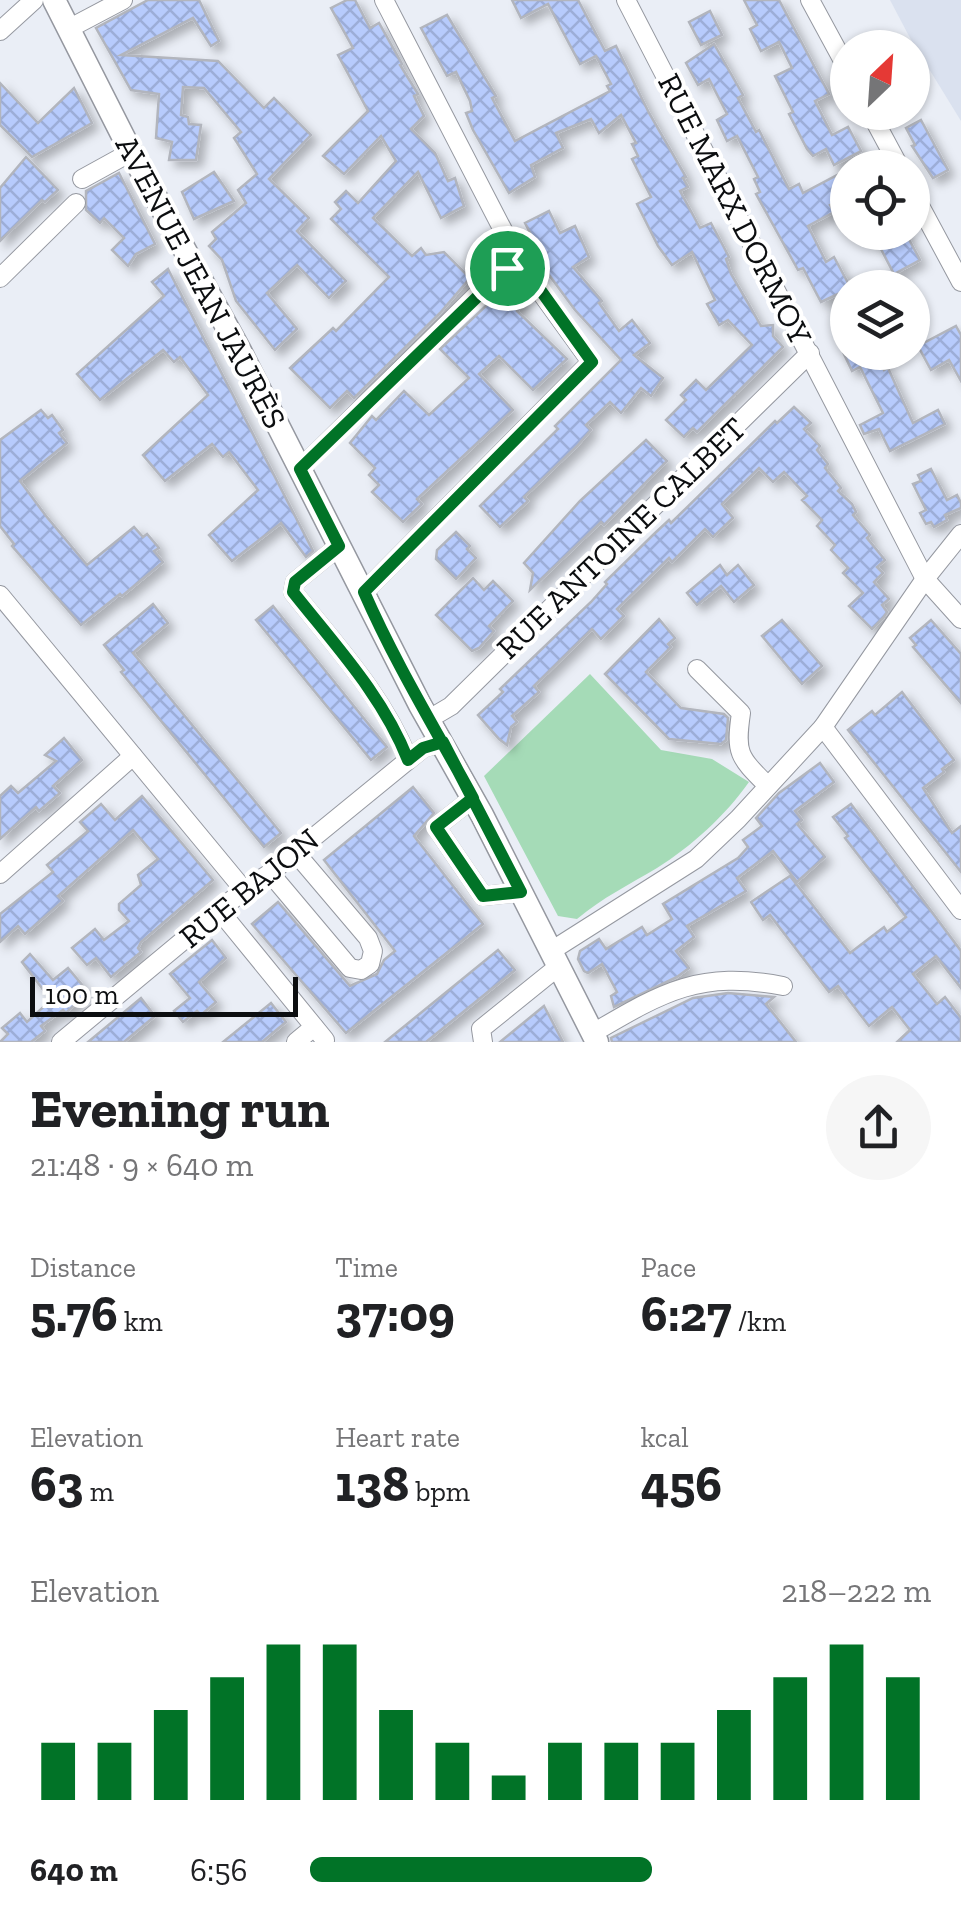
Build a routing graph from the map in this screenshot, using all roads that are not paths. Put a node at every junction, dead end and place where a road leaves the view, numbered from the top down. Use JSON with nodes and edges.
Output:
{"nodes":[{"id":1,"x":34,"y":0,"type":"edge"},
{"id":2,"x":54,"y":0,"type":"edge"},
{"id":3,"x":122,"y":0,"type":"edge"},
{"id":4,"x":384,"y":0,"type":"edge"},
{"id":5,"x":626,"y":0,"type":"edge"},
{"id":6,"x":810,"y":0,"type":"edge"},
{"id":7,"x":70,"y":28,"type":"junction"},
{"id":8,"x":0,"y":31,"type":"edge"},
{"id":9,"x":830,"y":37,"type":"edge"},
{"id":10,"x":132,"y":152,"type":"junction"},
{"id":11,"x":82,"y":179,"type":"dead end"},
{"id":12,"x":76,"y":202,"type":"dead end"},
{"id":13,"x":930,"y":225,"type":"edge"},
{"id":14,"x":516,"y":256,"type":"junction"},
{"id":15,"x":0,"y":278,"type":"edge"},
{"id":16,"x":961,"y":282,"type":"edge"},
{"id":17,"x":810,"y":353,"type":"junction"},
{"id":18,"x":300,"y":469,"type":"junction"},
{"id":19,"x":961,"y":534,"type":"edge"},
{"id":20,"x":339,"y":546,"type":"junction"},
{"id":21,"x":926,"y":579,"type":"junction"},
{"id":22,"x":364,"y":592,"type":"junction"},
{"id":23,"x":0,"y":595,"type":"edge"},
{"id":24,"x":961,"y":619,"type":"edge"},
{"id":25,"x":697,"y":669,"type":"dead end"},
{"id":26,"x":429,"y":719,"type":"junction"},
{"id":27,"x":822,"y":727,"type":"junction"},
{"id":28,"x":443,"y":742,"type":"junction"},
{"id":29,"x":133,"y":756,"type":"junction"},
{"id":30,"x":408,"y":760,"type":"junction"},
{"id":31,"x":768,"y":786,"type":"junction"},
{"id":32,"x":473,"y":798,"type":"junction"},
{"id":33,"x":295,"y":852,"type":"junction"},
{"id":34,"x":270,"y":873,"type":"junction"},
{"id":35,"x":0,"y":874,"type":"edge"},
{"id":36,"x":244,"y":890,"type":"junction"},
{"id":37,"x":521,"y":892,"type":"junction"},
{"id":38,"x":219,"y":910,"type":"junction"},
{"id":39,"x":961,"y":910,"type":"edge"},
{"id":40,"x":555,"y":958,"type":"junction"},
{"id":41,"x":784,"y":986,"type":"dead end"},
{"id":42,"x":319,"y":1034,"type":"edge"},
{"id":43,"x":595,"y":1038,"type":"edge"},
{"id":44,"x":482,"y":1039,"type":"edge"},
{"id":45,"x":61,"y":1042,"type":"edge"},
{"id":46,"x":296,"y":1042,"type":"edge"}],
"edges":[{"from":1,"to":8,"type":"street"},
{"from":2,"to":7,"type":"main road","name":"AVENUE JEAN JAURÈS"},
{"from":3,"to":7,"type":"street"},
{"from":4,"to":14,"type":"street"},
{"from":5,"to":17,"type":"street","name":"RUE MARX DORMOY"},
{"from":6,"to":9,"type":"street"},
{"from":7,"to":10,"type":"main road","name":"AVENUE JEAN JAURÈS"},
{"from":10,"to":11,"type":"street"},
{"from":10,"to":18,"type":"main road","name":"AVENUE JEAN JAURÈS"},
{"from":12,"to":15,"type":"street"},
{"from":13,"to":16,"type":"street"},
{"from":14,"to":18,"type":"street"},
{"from":14,"to":22,"type":"street"},
{"from":17,"to":21,"type":"street","name":"RUE MARX DORMOY"},
{"from":17,"to":26,"type":"street","name":"RUE ANTOINE CALBET"},
{"from":18,"to":20,"type":"main road","name":"AVENUE JEAN JAURÈS"},
{"from":19,"to":21,"type":"street"},
{"from":20,"to":22,"type":"main road","name":"AVENUE JEAN JAURÈS"},
{"from":20,"to":30,"type":"street"},
{"from":21,"to":24,"type":"street","name":"RUE MARX DORMOY"},
{"from":21,"to":27,"type":"street"},
{"from":22,"to":26,"type":"main road","name":"AVENUE JEAN JAURÈS"},
{"from":23,"to":29,"type":"street"},
{"from":25,"to":31,"type":"street"},
{"from":26,"to":28,"type":"main road","name":"AVENUE JEAN JAURÈS"},
{"from":27,"to":31,"type":"street"},
{"from":27,"to":39,"type":"street"},
{"from":28,"to":30,"type":"street","name":"RUE BAJON"},
{"from":28,"to":32,"type":"main road","name":"AVENUE JEAN JAURÈS"},
{"from":29,"to":35,"type":"street"},
{"from":29,"to":36,"type":"street"},
{"from":30,"to":33,"type":"street","name":"RUE BAJON"},
{"from":31,"to":40,"type":"street"},
{"from":32,"to":37,"type":"main road","name":"AVENUE JEAN JAURÈS"},
{"from":32,"to":37,"type":"street"},
{"from":33,"to":34,"type":"street","name":"RUE BAJON"},
{"from":33,"to":34,"type":"street"},
{"from":34,"to":36,"type":"street","name":"RUE BAJON"},
{"from":36,"to":38,"type":"street","name":"RUE BAJON"},
{"from":37,"to":40,"type":"main road","name":"AVENUE JEAN JAURÈS"},
{"from":38,"to":42,"type":"street"},
{"from":38,"to":45,"type":"street","name":"RUE BAJON"},
{"from":40,"to":43,"type":"main road","name":"AVENUE JEAN JAURÈS"},
{"from":40,"to":44,"type":"street"},
{"from":41,"to":43,"type":"street"},
{"from":42,"to":46,"type":"street"}]}
